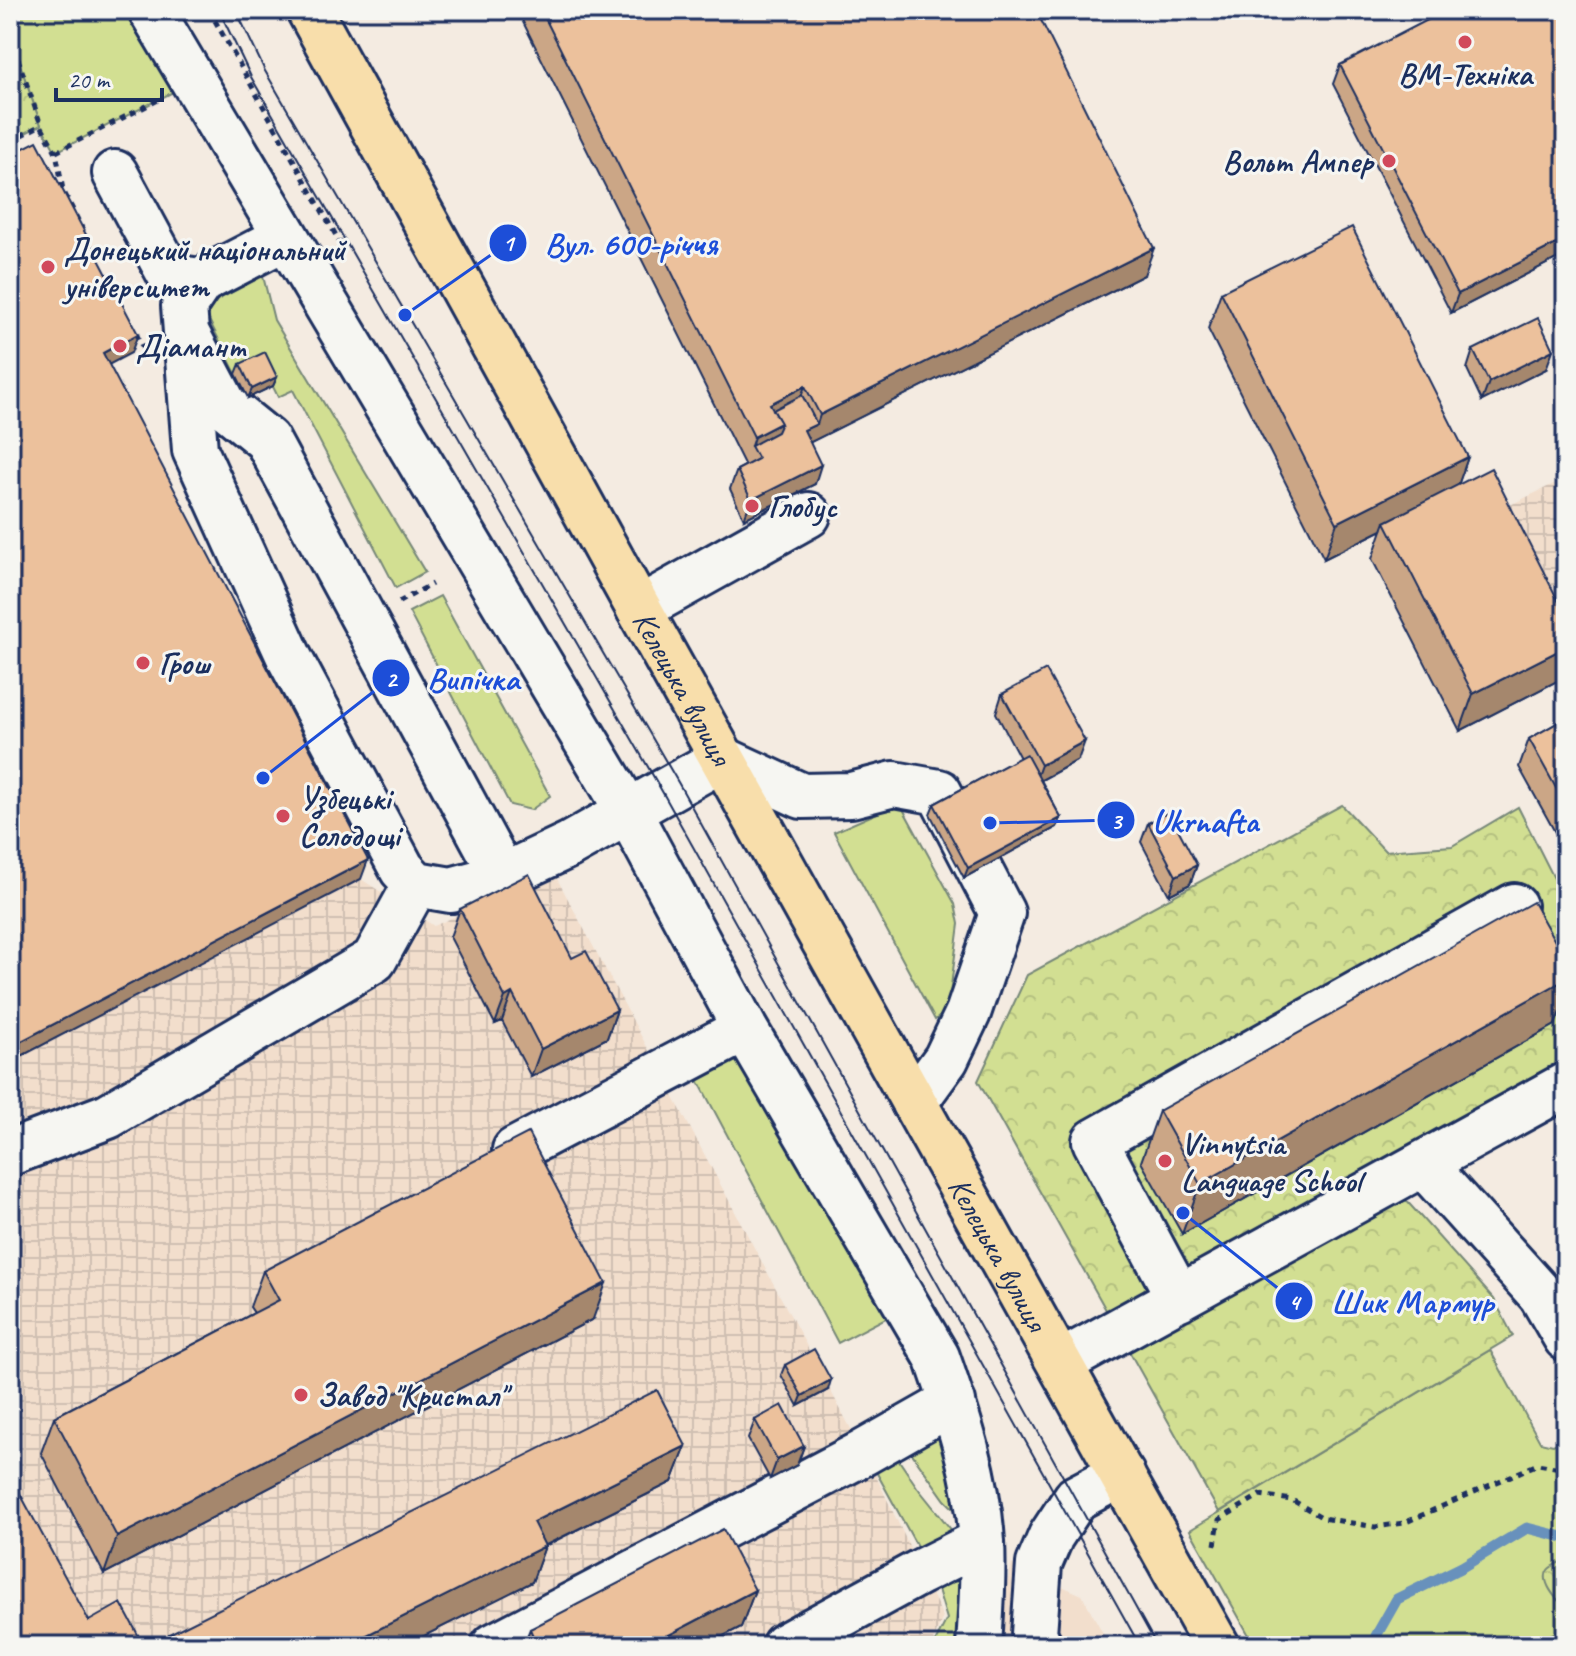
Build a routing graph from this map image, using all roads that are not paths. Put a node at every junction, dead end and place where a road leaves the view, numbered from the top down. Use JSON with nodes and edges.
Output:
{"nodes":[{"id":1,"x":151,"y":10,"type":"edge"},
{"id":2,"x":309,"y":10,"type":"edge"},
{"id":3,"x":115,"y":173,"type":"dead end"},
{"id":4,"x":286,"y":237,"type":"junction"},
{"id":5,"x":201,"y":281,"type":"junction"},
{"id":6,"x":186,"y":332,"type":"junction"},
{"id":7,"x":808,"y":515,"type":"dead end"},
{"id":8,"x":639,"y":609,"type":"junction"},
{"id":9,"x":722,"y":759,"type":"junction"},
{"id":10,"x":629,"y":813,"type":"junction"},
{"id":11,"x":503,"y":876,"type":"junction"},
{"id":12,"x":416,"y":884,"type":"junction"},
{"id":13,"x":1514,"y":906,"type":"dead end"},
{"id":14,"x":745,"y":1029,"type":"junction"},
{"id":15,"x":1566,"y":1085,"type":"edge"},
{"id":16,"x":914,"y":1103,"type":"junction"},
{"id":17,"x":515,"y":1150,"type":"edge"},
{"id":18,"x":10,"y":1153,"type":"edge"},
{"id":19,"x":1423,"y":1164,"type":"junction"},
{"id":20,"x":1179,"y":1298,"type":"junction"},
{"id":21,"x":1566,"y":1338,"type":"edge"},
{"id":22,"x":1060,"y":1363,"type":"junction"},
{"id":23,"x":953,"y":1402,"type":"junction"},
{"id":24,"x":1122,"y":1474,"type":"junction"},
{"id":25,"x":982,"y":1541,"type":"junction"},
{"id":26,"x":494,"y":1646,"type":"edge"},
{"id":27,"x":784,"y":1646,"type":"edge"},
{"id":28,"x":979,"y":1646,"type":"edge"},
{"id":29,"x":1040,"y":1646,"type":"edge"},
{"id":30,"x":1217,"y":1646,"type":"edge"}],
"edges":[{"from":1,"to":4,"type":"lane"},
{"from":2,"to":8,"type":"main road","name":"Келецька вулиця"},
{"from":3,"to":5,"type":"lane"},
{"from":4,"to":5,"type":"lane"},
{"from":4,"to":10,"type":"lane"},
{"from":5,"to":6,"type":"lane"},
{"from":6,"to":11,"type":"lane"},
{"from":6,"to":12,"type":"lane"},
{"from":7,"to":8,"type":"lane"},
{"from":8,"to":9,"type":"main road","name":"Келецька вулиця"},
{"from":9,"to":10,"type":"lane"},
{"from":9,"to":16,"type":"main road","name":"Келецька вулиця"},
{"from":9,"to":16,"type":"lane"},
{"from":10,"to":11,"type":"lane"},
{"from":10,"to":14,"type":"lane"},
{"from":11,"to":12,"type":"lane"},
{"from":12,"to":18,"type":"lane"},
{"from":13,"to":20,"type":"lane"},
{"from":14,"to":17,"type":"lane"},
{"from":14,"to":23,"type":"lane"},
{"from":15,"to":19,"type":"lane","name":"Келецька вулиця"},
{"from":16,"to":22,"type":"main road","name":"Келецька вулиця"},
{"from":19,"to":20,"type":"lane","name":"Келецька вулиця"},
{"from":19,"to":21,"type":"lane"},
{"from":20,"to":22,"type":"lane","name":"Келецька вулиця"},
{"from":22,"to":24,"type":"main road","name":"Келецька вулиця"},
{"from":23,"to":25,"type":"lane"},
{"from":23,"to":26,"type":"lane"},
{"from":24,"to":29,"type":"lane"},
{"from":24,"to":30,"type":"main road","name":"Келецька вулиця"},
{"from":25,"to":27,"type":"lane"},
{"from":25,"to":28,"type":"lane"}]}
